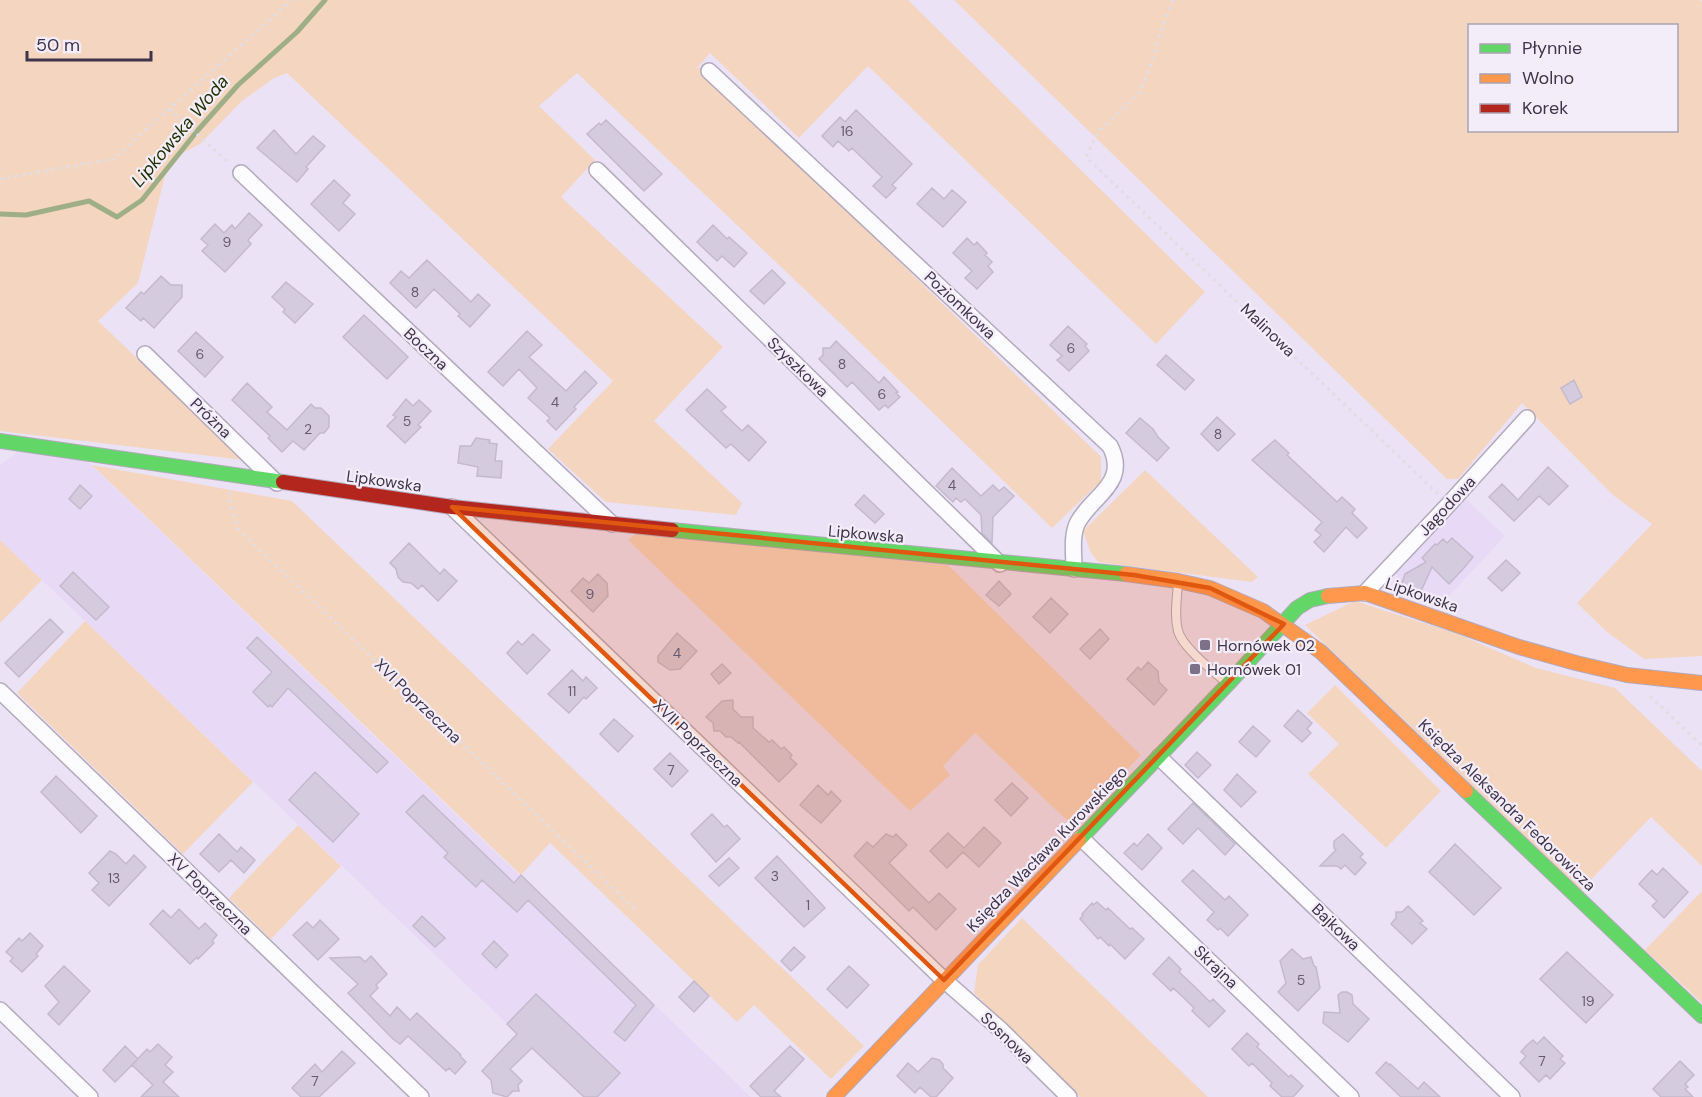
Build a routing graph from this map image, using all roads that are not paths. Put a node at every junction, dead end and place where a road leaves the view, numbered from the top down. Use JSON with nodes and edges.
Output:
{"nodes":[{"id":1,"x":709,"y":71,"type":"dead end"},
{"id":2,"x":597,"y":170,"type":"dead end"},
{"id":3,"x":241,"y":173,"type":"road end"},
{"id":4,"x":145,"y":354,"type":"dead end"},
{"id":5,"x":1527,"y":418,"type":"dead end"},
{"id":6,"x":0,"y":441,"type":"edge"},
{"id":7,"x":278,"y":483,"type":"junction"},
{"id":8,"x":452,"y":507,"type":"junction"},
{"id":9,"x":612,"y":524,"type":"junction"},
{"id":10,"x":1000,"y":564,"type":"junction"},
{"id":11,"x":1074,"y":569,"type":"junction"},
{"id":12,"x":1178,"y":581,"type":"junction"},
{"id":13,"x":1365,"y":593,"type":"junction"},
{"id":14,"x":1284,"y":624,"type":"junction"},
{"id":15,"x":1702,"y":683,"type":"edge"},
{"id":16,"x":1228,"y":684,"type":"junction"},
{"id":17,"x":0,"y":691,"type":"edge"},
{"id":18,"x":1159,"y":757,"type":"junction"},
{"id":19,"x":1081,"y":838,"type":"junction"},
{"id":20,"x":944,"y":980,"type":"junction"},
{"id":21,"x":0,"y":1010,"type":"edge"},
{"id":22,"x":1702,"y":1016,"type":"edge"},
{"id":23,"x":90,"y":1097,"type":"edge"},
{"id":24,"x":421,"y":1097,"type":"edge"},
{"id":25,"x":834,"y":1097,"type":"edge"},
{"id":26,"x":1068,"y":1097,"type":"edge"},
{"id":27,"x":1351,"y":1097,"type":"edge"},
{"id":28,"x":1512,"y":1097,"type":"edge"}],
"edges":[{"from":1,"to":11,"type":"street","name":"Poziomkowa"},
{"from":2,"to":10,"type":"street","name":"Szyszkowa"},
{"from":3,"to":9,"type":"street","name":"Boczna"},
{"from":4,"to":7,"type":"street","name":"Próżna"},
{"from":5,"to":13,"type":"street","name":"Jagodowa"},
{"from":6,"to":7,"type":"street","name":"Lipkowska"},
{"from":7,"to":8,"type":"street","name":"Lipkowska"},
{"from":8,"to":9,"type":"street","name":"Lipkowska"},
{"from":8,"to":20,"type":"street","name":"XVII Poprzeczna"},
{"from":9,"to":10,"type":"street","name":"Lipkowska"},
{"from":10,"to":11,"type":"street","name":"Lipkowska"},
{"from":11,"to":12,"type":"street","name":"Lipkowska"},
{"from":12,"to":14,"type":"street","name":"Lipkowska"},
{"from":12,"to":16,"type":"lane"},
{"from":13,"to":14,"type":"street","name":"Lipkowska"},
{"from":13,"to":15,"type":"street","name":"Lipkowska"},
{"from":14,"to":16,"type":"street","name":"Księdza Wacława Kurowskiego"},
{"from":14,"to":22,"type":"street","name":"Księdza Aleksandra Fedorowicza"},
{"from":16,"to":18,"type":"street","name":"Księdza Wacława Kurowskiego"},
{"from":17,"to":24,"type":"street","name":"XV Poprzeczna"},
{"from":18,"to":19,"type":"street","name":"Księdza Wacława Kurowskiego"},
{"from":18,"to":28,"type":"street","name":"Bajkowa"},
{"from":19,"to":20,"type":"street","name":"Księdza Wacława Kurowskiego"},
{"from":19,"to":27,"type":"street","name":"Skrajna"},
{"from":20,"to":25,"type":"street","name":"Księdza Wacława Kurowskiego"},
{"from":20,"to":26,"type":"street","name":"Sosnowa"},
{"from":21,"to":23,"type":"street"}]}
